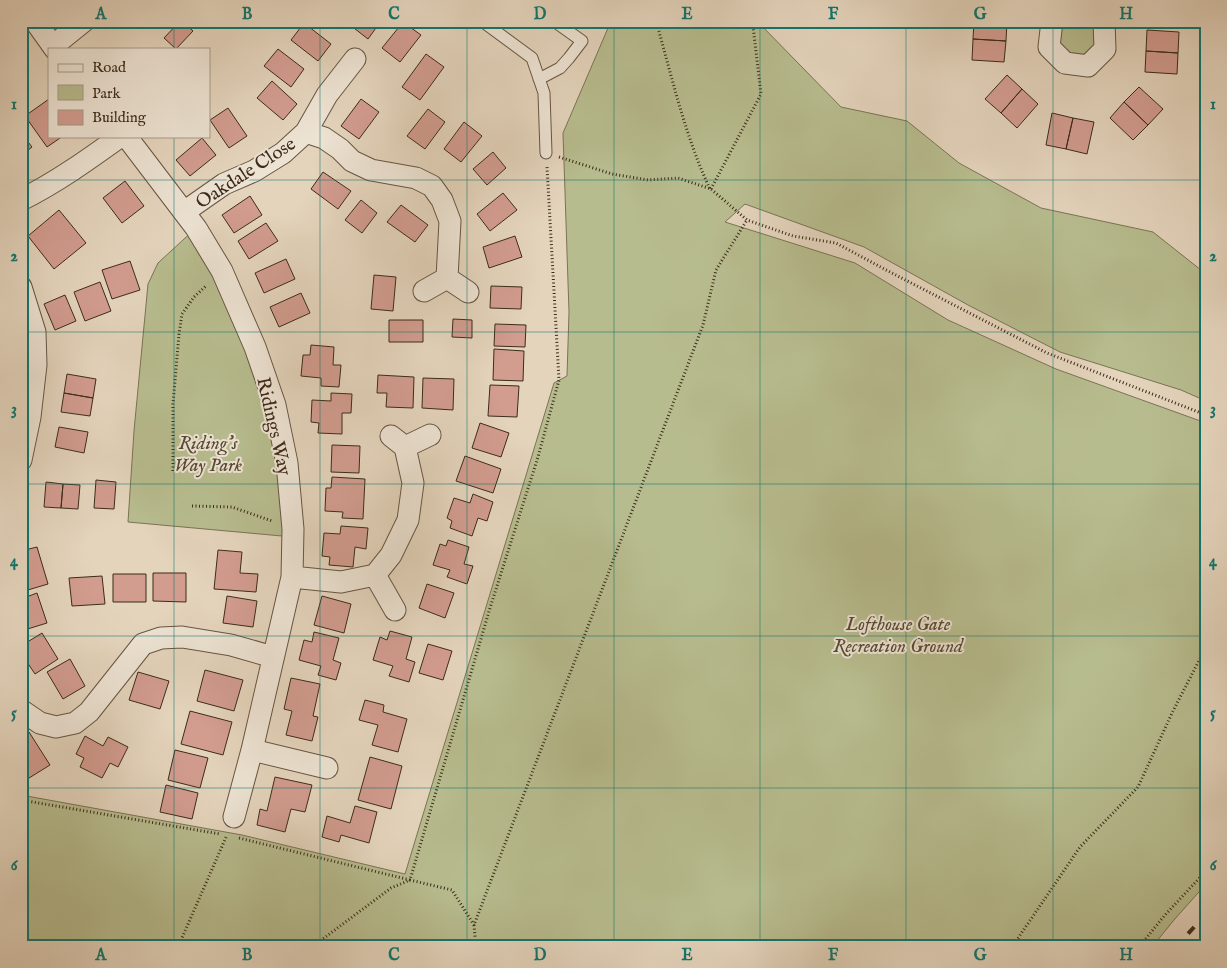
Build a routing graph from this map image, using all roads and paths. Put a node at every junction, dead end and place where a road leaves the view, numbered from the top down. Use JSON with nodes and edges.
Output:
{"nodes":[{"id":1,"x":35,"y":21,"type":"edge"},
{"id":2,"x":84,"y":21,"type":"edge"},
{"id":3,"x":482,"y":21,"type":"edge"},
{"id":4,"x":554,"y":21,"type":"edge"},
{"id":5,"x":656,"y":21,"type":"edge"},
{"id":6,"x":750,"y":21,"type":"edge"},
{"id":7,"x":1052,"y":21,"type":"edge"},
{"id":8,"x":1104,"y":21,"type":"edge"},
{"id":9,"x":54,"y":48,"type":"edge"},
{"id":10,"x":355,"y":59,"type":"dead end"},
{"id":11,"x":539,"y":79,"type":"junction"},
{"id":12,"x":306,"y":132,"type":"junction"},
{"id":13,"x":118,"y":138,"type":"edge"},
{"id":14,"x":128,"y":138,"type":"edge"},
{"id":15,"x":546,"y":152,"type":"joint"},
{"id":16,"x":711,"y":189,"type":"junction"},
{"id":17,"x":21,"y":200,"type":"edge"},
{"id":18,"x":184,"y":212,"type":"junction"},
{"id":19,"x":748,"y":220,"type":"junction"},
{"id":20,"x":222,"y":271,"type":"junction"},
{"id":21,"x":447,"y":278,"type":"junction"},
{"id":22,"x":21,"y":287,"type":"edge"},
{"id":23,"x":424,"y":290,"type":"dead end"},
{"id":24,"x":468,"y":292,"type":"dead end"},
{"id":25,"x":1206,"y":415,"type":"edge"},
{"id":26,"x":26,"y":417,"type":"edge"},
{"id":27,"x":430,"y":435,"type":"dead end"},
{"id":28,"x":22,"y":460,"type":"edge"},
{"id":29,"x":173,"y":471,"type":"dead end"},
{"id":30,"x":192,"y":506,"type":"dead end"},
{"id":31,"x":294,"y":529,"type":"junction"},
{"id":32,"x":375,"y":575,"type":"junction"},
{"id":33,"x":292,"y":577,"type":"junction"},
{"id":34,"x":395,"y":610,"type":"dead end"},
{"id":35,"x":1206,"y":647,"type":"edge"},
{"id":36,"x":273,"y":657,"type":"junction"},
{"id":37,"x":21,"y":710,"type":"edge"},
{"id":38,"x":252,"y":750,"type":"junction"},
{"id":39,"x":327,"y":768,"type":"dead end"},
{"id":40,"x":234,"y":817,"type":"joint"},
{"id":41,"x":1206,"y":871,"type":"edge"},
{"id":42,"x":474,"y":925,"type":"junction"},
{"id":43,"x":178,"y":947,"type":"edge"},
{"id":44,"x":312,"y":947,"type":"edge"},
{"id":45,"x":476,"y":947,"type":"edge"},
{"id":46,"x":1012,"y":947,"type":"edge"},
{"id":47,"x":1139,"y":947,"type":"edge"}],
"edges":[{"from":1,"to":9,"type":"street"},
{"from":2,"to":9,"type":"street"},
{"from":3,"to":11,"type":"lane"},
{"from":4,"to":11,"type":"lane"},
{"from":5,"to":16,"type":"path"},
{"from":6,"to":16,"type":"path"},
{"from":7,"to":8,"type":"street"},
{"from":10,"to":12,"type":"street","name":"Oakdale Close"},
{"from":11,"to":15,"type":"lane"},
{"from":12,"to":18,"type":"street","name":"Oakdale Close"},
{"from":12,"to":21,"type":"street","name":"Oakdale Close"},
{"from":13,"to":17,"type":"street"},
{"from":14,"to":18,"type":"street","name":"Ridings Way"},
{"from":15,"to":16,"type":"path"},
{"from":16,"to":19,"type":"path"},
{"from":18,"to":20,"type":"street","name":"Ridings Way"},
{"from":19,"to":25,"type":"path"},
{"from":19,"to":42,"type":"path"},
{"from":20,"to":29,"type":"path"},
{"from":20,"to":31,"type":"street","name":"Ridings Way"},
{"from":21,"to":23,"type":"street"},
{"from":21,"to":24,"type":"street"},
{"from":22,"to":26,"type":"street"},
{"from":26,"to":28,"type":"street"},
{"from":27,"to":32,"type":"street"},
{"from":30,"to":31,"type":"path"},
{"from":31,"to":33,"type":"street","name":"Ridings Way"},
{"from":32,"to":33,"type":"street"},
{"from":32,"to":34,"type":"street"},
{"from":33,"to":36,"type":"street","name":"Ridings Way"},
{"from":35,"to":46,"type":"path"},
{"from":36,"to":37,"type":"street"},
{"from":36,"to":38,"type":"street","name":"Ridings Way"},
{"from":38,"to":39,"type":"street"},
{"from":38,"to":40,"type":"street","name":"Ridings Way"},
{"from":40,"to":43,"type":"path"},
{"from":41,"to":47,"type":"path"},
{"from":42,"to":44,"type":"path"},
{"from":42,"to":45,"type":"path"}]}
